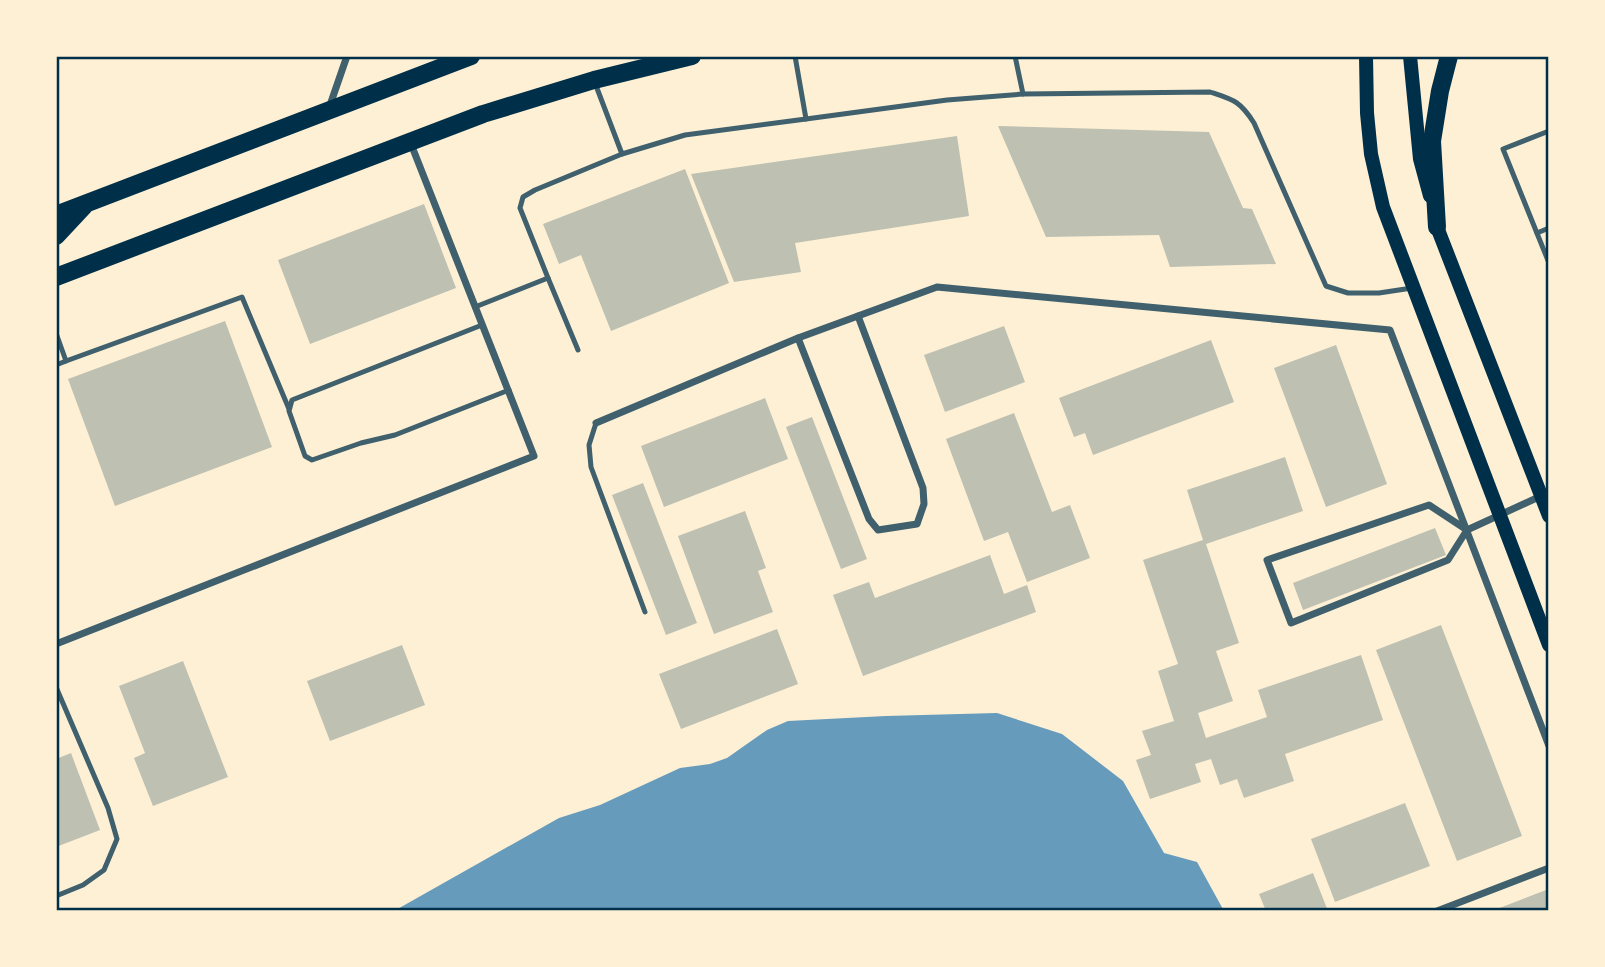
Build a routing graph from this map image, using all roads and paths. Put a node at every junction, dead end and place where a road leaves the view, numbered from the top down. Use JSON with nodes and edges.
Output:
{"nodes":[{"id":1,"x":347,"y":56,"type":"edge"},
{"id":2,"x":471,"y":56,"type":"edge"},
{"id":3,"x":692,"y":56,"type":"edge"},
{"id":4,"x":795,"y":56,"type":"edge"},
{"id":5,"x":1014,"y":56,"type":"edge"},
{"id":6,"x":1366,"y":56,"type":"edge"},
{"id":7,"x":1410,"y":56,"type":"edge"},
{"id":8,"x":1449,"y":56,"type":"edge"},
{"id":9,"x":594,"y":80,"type":"junction"},
{"id":10,"x":1023,"y":94,"type":"junction"},
{"id":11,"x":328,"y":109,"type":"junction"},
{"id":12,"x":806,"y":119,"type":"junction"},
{"id":13,"x":1549,"y":131,"type":"edge"},
{"id":14,"x":410,"y":142,"type":"junction"},
{"id":15,"x":622,"y":154,"type":"junction"},
{"id":16,"x":86,"y":203,"type":"junction"},
{"id":17,"x":56,"y":215,"type":"edge"},
{"id":18,"x":1437,"y":227,"type":"junction"},
{"id":19,"x":1549,"y":228,"type":"edge"},
{"id":20,"x":1537,"y":233,"type":"junction"},
{"id":21,"x":56,"y":236,"type":"edge"},
{"id":22,"x":1549,"y":262,"type":"edge"},
{"id":23,"x":56,"y":276,"type":"edge"},
{"id":24,"x":548,"y":278,"type":"junction"},
{"id":25,"x":1414,"y":287,"type":"junction"},
{"id":26,"x":475,"y":307,"type":"junction"},
{"id":27,"x":858,"y":316,"type":"junction"},
{"id":28,"x":482,"y":325,"type":"junction"},
{"id":29,"x":56,"y":333,"type":"edge"},
{"id":30,"x":798,"y":338,"type":"junction"},
{"id":31,"x":578,"y":350,"type":"dead end"},
{"id":32,"x":66,"y":361,"type":"junction"},
{"id":33,"x":56,"y":365,"type":"edge"},
{"id":34,"x":509,"y":390,"type":"junction"},
{"id":35,"x":289,"y":411,"type":"junction"},
{"id":36,"x":596,"y":422,"type":"joint"},
{"id":37,"x":1545,"y":495,"type":"edge"},
{"id":38,"x":1501,"y":514,"type":"junction"},
{"id":39,"x":1549,"y":516,"type":"edge"},
{"id":40,"x":1467,"y":530,"type":"junction"},
{"id":41,"x":645,"y":612,"type":"dead end"},
{"id":42,"x":56,"y":644,"type":"edge"},
{"id":43,"x":1549,"y":645,"type":"edge"},
{"id":44,"x":56,"y":687,"type":"edge"},
{"id":45,"x":1549,"y":746,"type":"edge"},
{"id":46,"x":1549,"y":868,"type":"edge"},
{"id":47,"x":56,"y":896,"type":"edge"},
{"id":48,"x":1437,"y":911,"type":"edge"}],
"edges":[{"from":1,"to":11,"type":"street"},
{"from":2,"to":11,"type":"main road"},
{"from":3,"to":9,"type":"main road"},
{"from":4,"to":12,"type":"lane"},
{"from":5,"to":10,"type":"lane"},
{"from":6,"to":25,"type":"main road"},
{"from":7,"to":18,"type":"main road"},
{"from":8,"to":18,"type":"main road"},
{"from":9,"to":14,"type":"main road"},
{"from":9,"to":15,"type":"lane"},
{"from":10,"to":12,"type":"lane"},
{"from":10,"to":25,"type":"lane"},
{"from":11,"to":16,"type":"main road"},
{"from":12,"to":15,"type":"lane"},
{"from":13,"to":20,"type":"lane"},
{"from":14,"to":23,"type":"main road"},
{"from":14,"to":26,"type":"street"},
{"from":15,"to":24,"type":"lane"},
{"from":16,"to":17,"type":"main road"},
{"from":16,"to":21,"type":"main road"},
{"from":18,"to":37,"type":"main road"},
{"from":19,"to":20,"type":"lane"},
{"from":20,"to":22,"type":"lane"},
{"from":24,"to":26,"type":"lane"},
{"from":24,"to":31,"type":"lane"},
{"from":25,"to":38,"type":"main road"},
{"from":26,"to":28,"type":"street"},
{"from":27,"to":30,"type":"street"},
{"from":27,"to":30,"type":"street"},
{"from":27,"to":40,"type":"street"},
{"from":28,"to":34,"type":"street"},
{"from":28,"to":35,"type":"lane"},
{"from":29,"to":32,"type":"lane"},
{"from":30,"to":36,"type":"street"},
{"from":32,"to":33,"type":"lane"},
{"from":32,"to":35,"type":"lane"},
{"from":34,"to":35,"type":"lane"},
{"from":34,"to":42,"type":"street"},
{"from":36,"to":41,"type":"lane"},
{"from":37,"to":38,"type":"street"},
{"from":37,"to":39,"type":"main road"},
{"from":38,"to":40,"type":"street"},
{"from":38,"to":43,"type":"main road"},
{"from":40,"to":40,"type":"street"},
{"from":40,"to":45,"type":"street"},
{"from":44,"to":47,"type":"lane"},
{"from":46,"to":48,"type":"street"}]}
